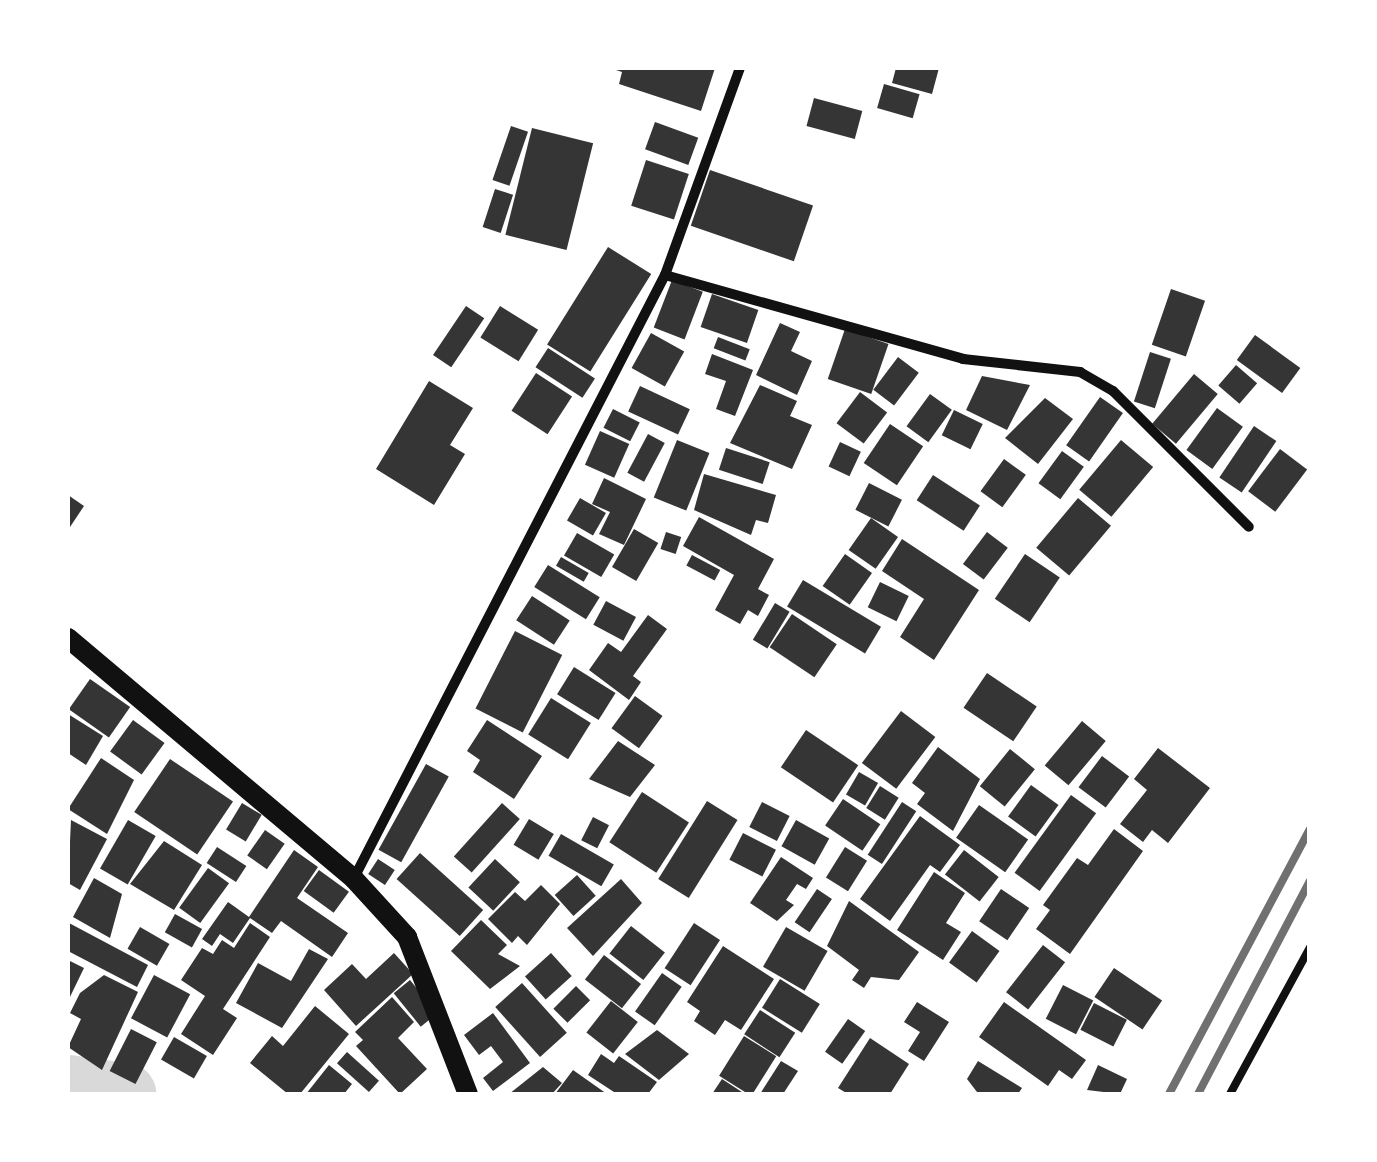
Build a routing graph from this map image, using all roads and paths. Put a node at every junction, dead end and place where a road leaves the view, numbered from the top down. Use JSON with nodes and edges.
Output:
{"nodes":[{"id":1,"x":740,"y":68,"type":"edge"},
{"id":2,"x":666,"y":274,"type":"junction"},
{"id":3,"x":1249,"y":527,"type":"dead end"},
{"id":4,"x":68,"y":638,"type":"edge"},
{"id":5,"x":354,"y":879,"type":"junction"},
{"id":6,"x":1310,"y":947,"type":"edge"},
{"id":7,"x":468,"y":1094,"type":"edge"},
{"id":8,"x":1230,"y":1094,"type":"edge"}],
"edges":[{"from":1,"to":2,"type":"street"},
{"from":2,"to":3,"type":"street"},
{"from":2,"to":5,"type":"street"},
{"from":4,"to":5,"type":"main road"},
{"from":5,"to":7,"type":"main road"},
{"from":6,"to":8,"type":"lane"}]}
